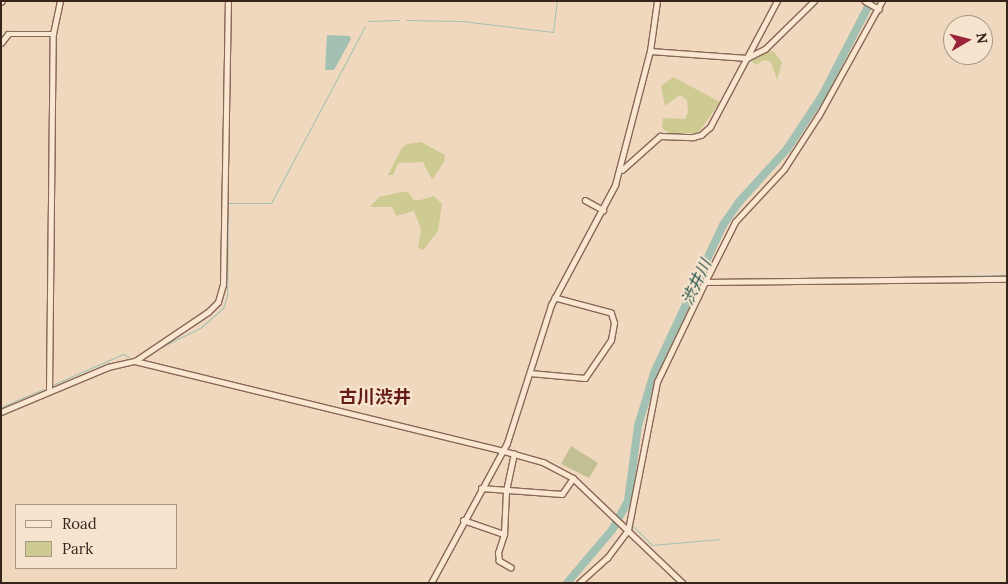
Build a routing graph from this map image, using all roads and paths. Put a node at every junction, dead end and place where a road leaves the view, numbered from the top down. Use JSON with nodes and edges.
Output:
{"nodes":[{"id":1,"x":60,"y":1,"type":"edge"},
{"id":2,"x":228,"y":1,"type":"edge"},
{"id":3,"x":657,"y":1,"type":"edge"},
{"id":4,"x":777,"y":1,"type":"edge"},
{"id":5,"x":814,"y":1,"type":"edge"},
{"id":6,"x":865,"y":1,"type":"edge"},
{"id":7,"x":882,"y":1,"type":"edge"},
{"id":8,"x":878,"y":8,"type":"junction"},
{"id":9,"x":53,"y":34,"type":"junction"},
{"id":10,"x":1,"y":43,"type":"edge"},
{"id":11,"x":650,"y":51,"type":"junction"},
{"id":12,"x":747,"y":58,"type":"junction"},
{"id":13,"x":621,"y":171,"type":"junction"},
{"id":14,"x":584,"y":200,"type":"dead end"},
{"id":15,"x":603,"y":210,"type":"junction"},
{"id":16,"x":1007,"y":278,"type":"edge"},
{"id":17,"x":705,"y":282,"type":"junction"},
{"id":18,"x":555,"y":298,"type":"junction"},
{"id":19,"x":135,"y":361,"type":"junction"},
{"id":20,"x":530,"y":373,"type":"junction"},
{"id":21,"x":49,"y":391,"type":"junction"},
{"id":22,"x":1,"y":412,"type":"edge"},
{"id":23,"x":504,"y":450,"type":"junction"},
{"id":24,"x":514,"y":454,"type":"junction"},
{"id":25,"x":573,"y":478,"type":"junction"},
{"id":26,"x":482,"y":488,"type":"junction"},
{"id":27,"x":506,"y":489,"type":"junction"},
{"id":28,"x":463,"y":520,"type":"junction"},
{"id":29,"x":627,"y":529,"type":"junction"},
{"id":30,"x":504,"y":534,"type":"junction"},
{"id":31,"x":511,"y":568,"type":"dead end"},
{"id":32,"x":431,"y":583,"type":"edge"},
{"id":33,"x":579,"y":583,"type":"edge"},
{"id":34,"x":683,"y":583,"type":"edge"}],
"edges":[{"from":1,"to":9,"type":"street"},
{"from":2,"to":19,"type":"street"},
{"from":3,"to":11,"type":"street"},
{"from":4,"to":12,"type":"street"},
{"from":5,"to":12,"type":"street"},
{"from":6,"to":8,"type":"street"},
{"from":7,"to":8,"type":"street"},
{"from":8,"to":17,"type":"street"},
{"from":9,"to":10,"type":"street"},
{"from":9,"to":21,"type":"street"},
{"from":11,"to":12,"type":"street"},
{"from":11,"to":13,"type":"street"},
{"from":12,"to":13,"type":"street"},
{"from":13,"to":15,"type":"street"},
{"from":14,"to":15,"type":"street"},
{"from":15,"to":18,"type":"street"},
{"from":16,"to":17,"type":"street"},
{"from":17,"to":29,"type":"street"},
{"from":18,"to":20,"type":"street"},
{"from":18,"to":20,"type":"street"},
{"from":19,"to":21,"type":"street"},
{"from":19,"to":23,"type":"street"},
{"from":20,"to":23,"type":"street"},
{"from":21,"to":22,"type":"street"},
{"from":23,"to":24,"type":"street"},
{"from":23,"to":26,"type":"street"},
{"from":24,"to":25,"type":"street"},
{"from":24,"to":27,"type":"street"},
{"from":25,"to":27,"type":"street"},
{"from":25,"to":29,"type":"street"},
{"from":26,"to":27,"type":"street"},
{"from":26,"to":28,"type":"street"},
{"from":27,"to":30,"type":"street"},
{"from":28,"to":30,"type":"street"},
{"from":28,"to":32,"type":"street"},
{"from":29,"to":33,"type":"street"},
{"from":29,"to":34,"type":"street"},
{"from":30,"to":31,"type":"street"}]}
